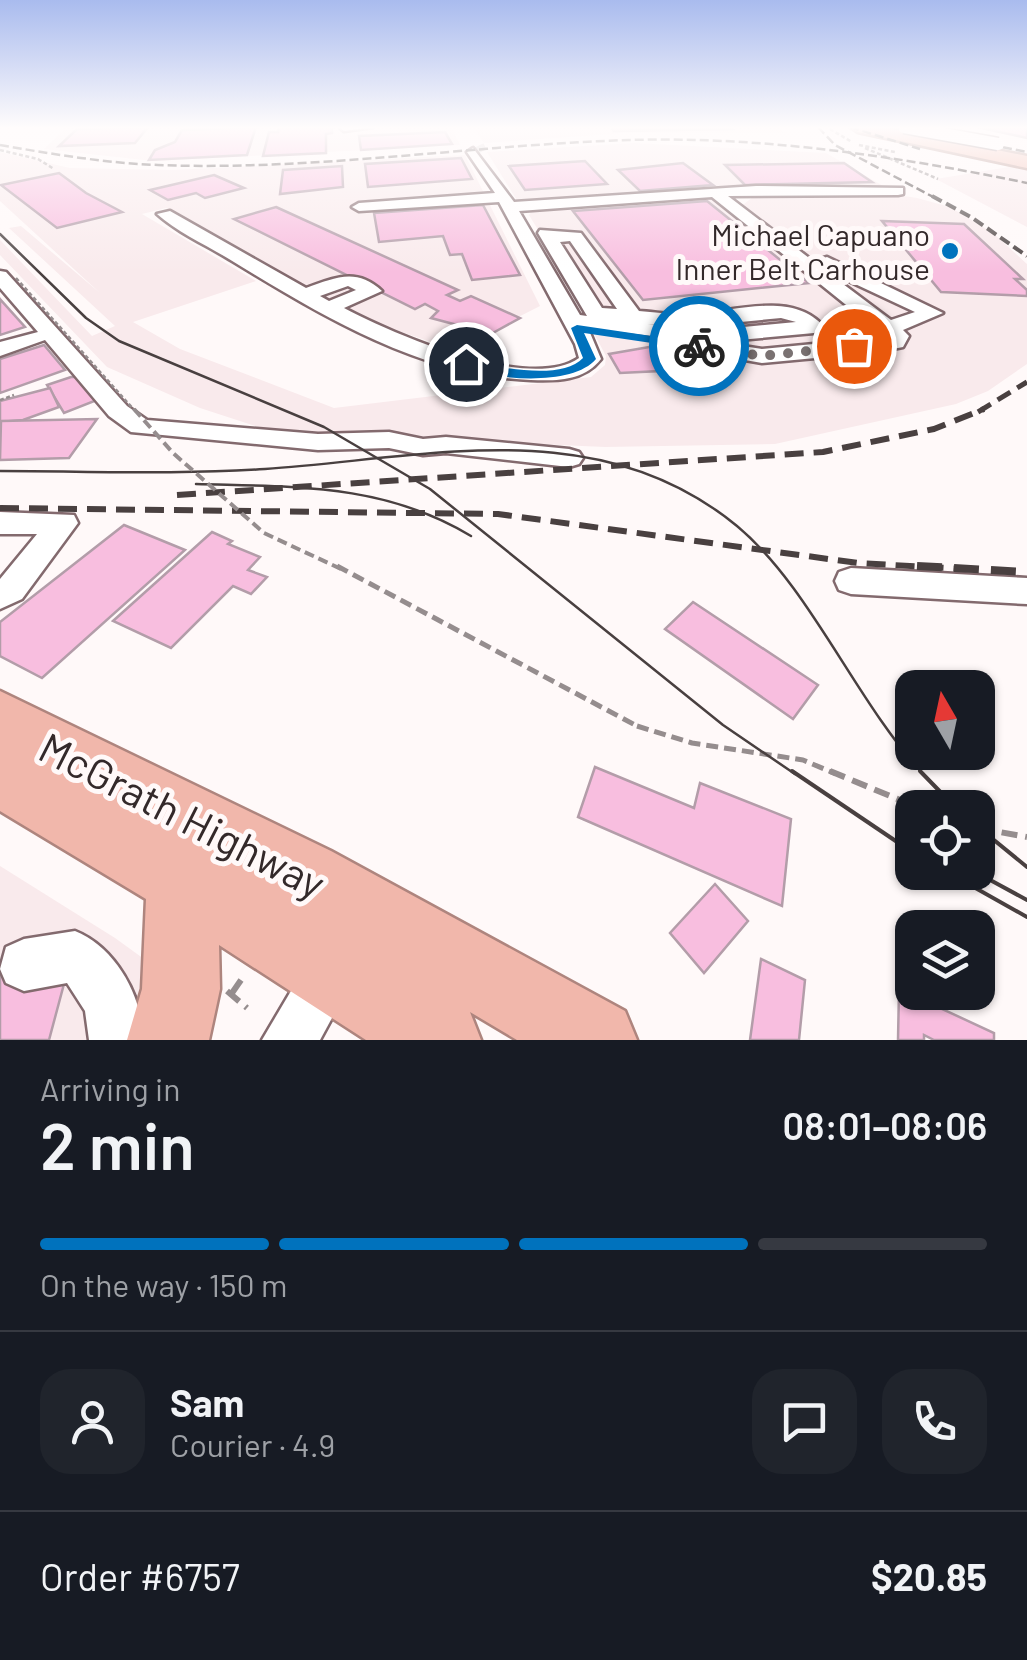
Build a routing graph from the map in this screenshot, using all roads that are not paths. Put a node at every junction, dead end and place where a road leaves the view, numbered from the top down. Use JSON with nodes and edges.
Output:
{"nodes":[{"id":1,"x":491,"y":176,"type":"tunnel mouth"},
{"id":2,"x":898,"y":192,"type":"dead end"},
{"id":3,"x":715,"y":193,"type":"junction"},
{"id":4,"x":358,"y":207,"type":"dead end"},
{"id":5,"x":510,"y":208,"type":"junction"},
{"id":6,"x":165,"y":214,"type":"dead end"},
{"id":7,"x":792,"y":254,"type":"junction"},
{"id":8,"x":8,"y":277,"type":"edge"},
{"id":9,"x":852,"y":292,"type":"dead end"},
{"id":10,"x":308,"y":294,"type":"junction"},
{"id":11,"x":330,"y":307,"type":"junction"},
{"id":12,"x":910,"y":321,"type":"junction"},
{"id":13,"x":575,"y":324,"type":"junction"},
{"id":14,"x":888,"y":328,"type":"junction"},
{"id":15,"x":36,"y":338,"type":"dead end"},
{"id":16,"x":0,"y":350,"type":"edge"},
{"id":17,"x":569,"y":458,"type":"dead end"},
{"id":18,"x":0,"y":523,"type":"edge"},
{"id":19,"x":851,"y":582,"type":"dead end"},
{"id":20,"x":1027,"y":591,"type":"edge"},
{"id":21,"x":0,"y":596,"type":"edge"},
{"id":22,"x":0,"y":719,"type":"edge"},
{"id":23,"x":0,"y":775,"type":"edge"},
{"id":24,"x":182,"y":880,"type":"junction"},
{"id":25,"x":349,"y":940,"type":"junction"},
{"id":26,"x":24,"y":965,"type":"dead end"},
{"id":27,"x":116,"y":1040,"type":"edge"},
{"id":28,"x":168,"y":1040,"type":"edge"},
{"id":29,"x":289,"y":1040,"type":"edge"},
{"id":30,"x":440,"y":1040,"type":"edge"},
{"id":31,"x":596,"y":1040,"type":"edge"}],
"edges":[{"from":1,"to":5,"type":"street"},
{"from":2,"to":3,"type":"street"},
{"from":3,"to":5,"type":"street"},
{"from":3,"to":7,"type":"street"},
{"from":4,"to":5,"type":"street"},
{"from":5,"to":13,"type":"street"},
{"from":5,"to":13,"type":"street"},
{"from":6,"to":10,"type":"street"},
{"from":7,"to":12,"type":"street"},
{"from":7,"to":14,"type":"street"},
{"from":8,"to":17,"type":"street"},
{"from":9,"to":12,"type":"street"},
{"from":10,"to":11,"type":"street"},
{"from":10,"to":11,"type":"street"},
{"from":11,"to":13,"type":"street"},
{"from":12,"to":14,"type":"street"},
{"from":13,"to":14,"type":"street"},
{"from":15,"to":16,"type":"street"},
{"from":18,"to":21,"type":"street"},
{"from":19,"to":20,"type":"street"},
{"from":22,"to":25,"type":"highway","name":"McGrath Highway"},
{"from":23,"to":24,"type":"highway","name":"McGrath Highway"},
{"from":24,"to":25,"type":"highway","name":"McGrath Highway"},
{"from":24,"to":28,"type":"highway"},
{"from":25,"to":29,"type":"street"},
{"from":25,"to":30,"type":"highway"},
{"from":25,"to":31,"type":"highway"},
{"from":26,"to":27,"type":"street"}]}
